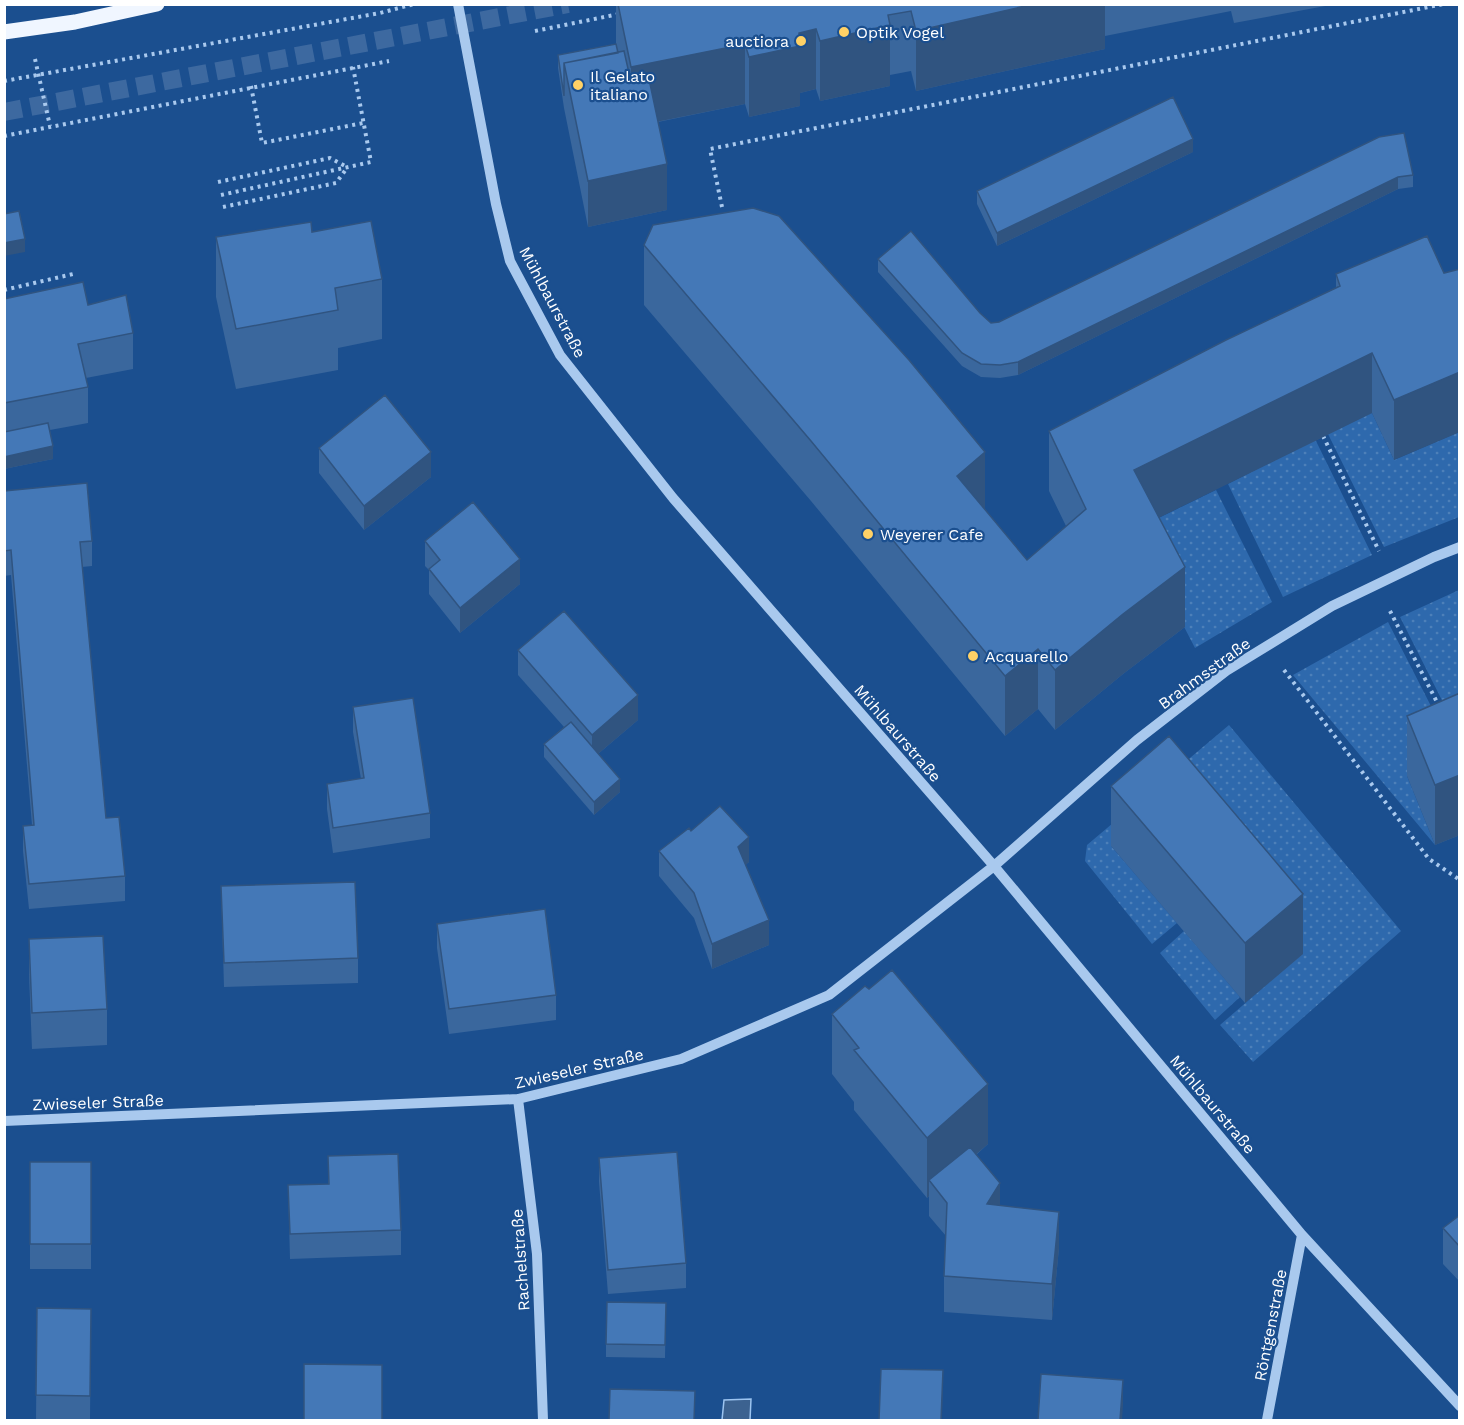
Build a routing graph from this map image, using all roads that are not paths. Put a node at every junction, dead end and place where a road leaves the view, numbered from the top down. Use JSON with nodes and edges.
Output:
{"nodes":[{"id":1,"x":157,"y":4,"type":"edge"},
{"id":2,"x":458,"y":4,"type":"edge"},
{"id":3,"x":4,"y":32,"type":"edge"},
{"id":4,"x":1460,"y":547,"type":"edge"},
{"id":5,"x":994,"y":866,"type":"junction"},
{"id":6,"x":518,"y":1099,"type":"junction"},
{"id":7,"x":4,"y":1121,"type":"edge"},
{"id":8,"x":1302,"y":1235,"type":"junction"},
{"id":9,"x":1460,"y":1406,"type":"edge"},
{"id":10,"x":543,"y":1420,"type":"edge"},
{"id":11,"x":1267,"y":1420,"type":"edge"}],
"edges":[{"from":1,"to":3,"type":"main road"},
{"from":2,"to":5,"type":"street","name":"Mühlbaurstraße"},
{"from":4,"to":5,"type":"street","name":"Brahmsstraße"},
{"from":5,"to":6,"type":"street","name":"Zwieseler Straße"},
{"from":5,"to":8,"type":"street","name":"Mühlbaurstraße"},
{"from":6,"to":7,"type":"street","name":"Zwieseler Straße"},
{"from":6,"to":10,"type":"street","name":"Rachelstraße"},
{"from":8,"to":9,"type":"street","name":"Mühlbaurstraße"},
{"from":8,"to":11,"type":"street","name":"Röntgenstraße"}]}
